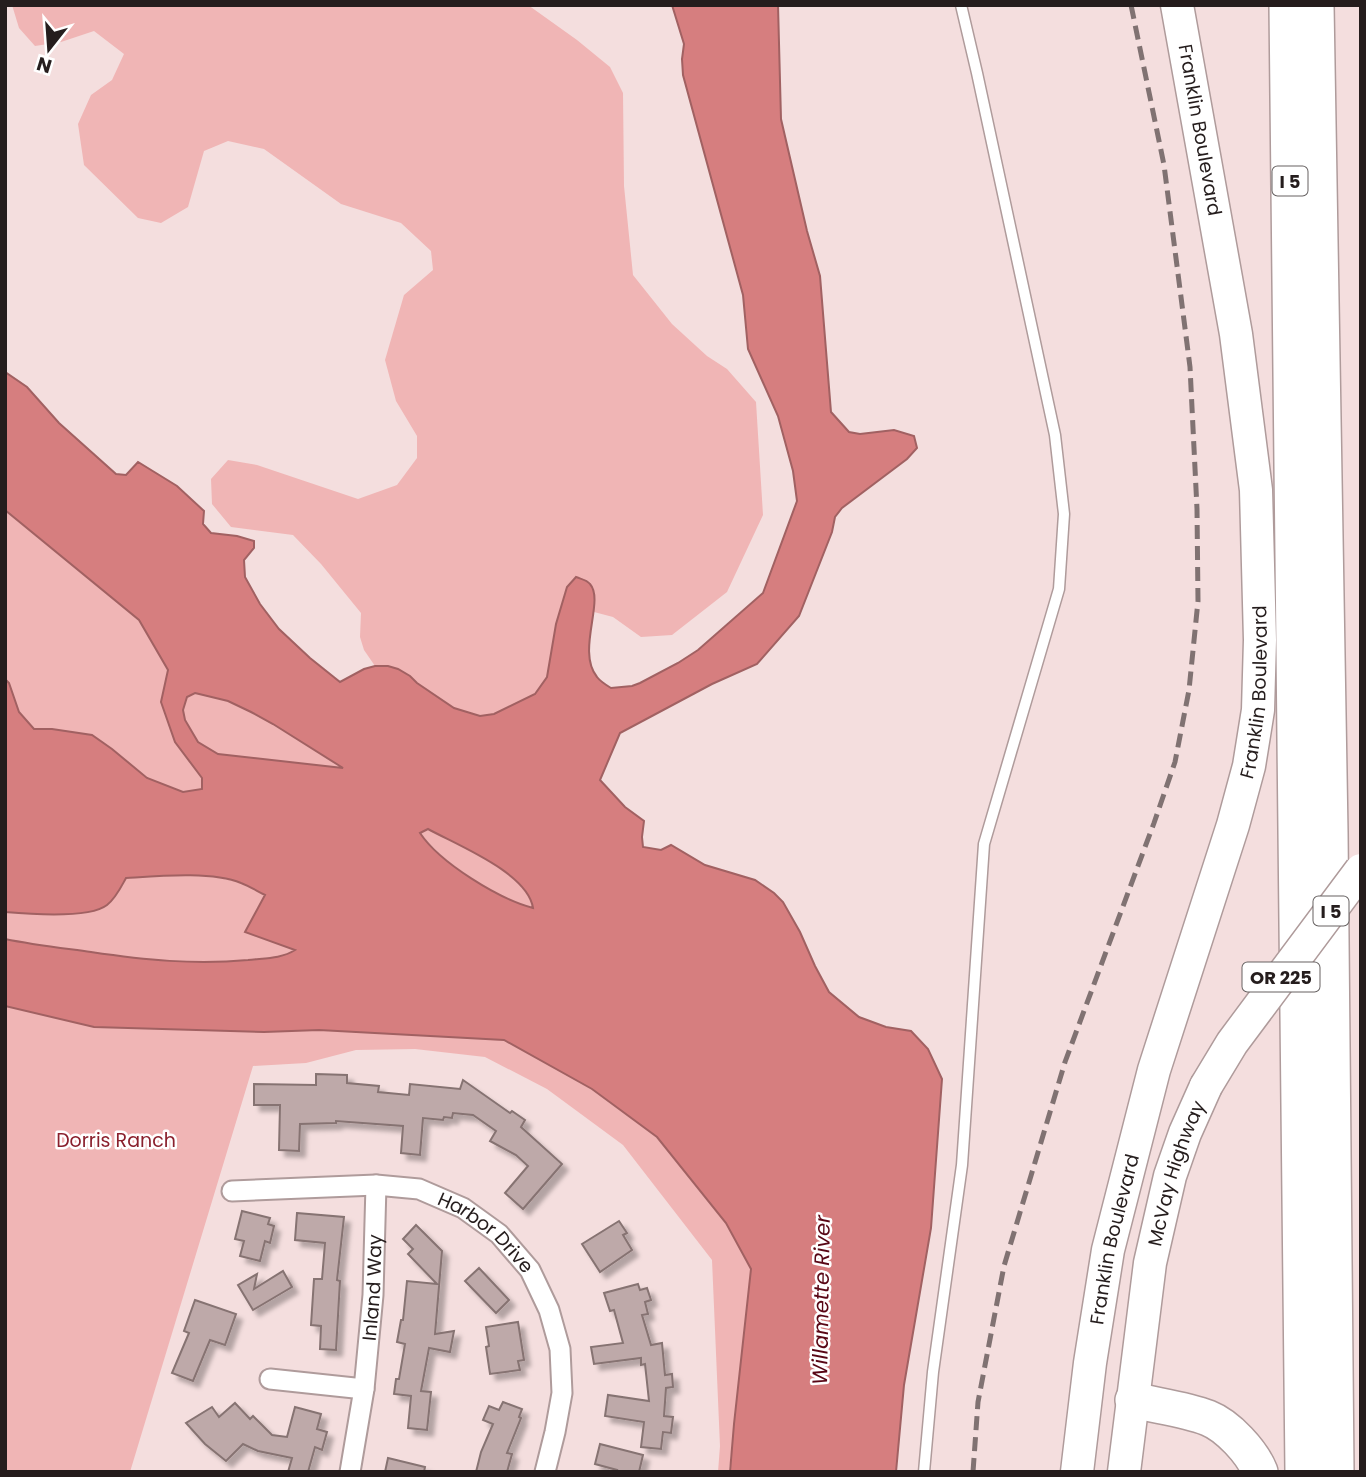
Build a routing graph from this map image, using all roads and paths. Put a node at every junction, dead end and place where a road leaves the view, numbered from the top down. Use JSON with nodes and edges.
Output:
{"nodes":[{"id":1,"x":961,"y":5,"type":"edge"},
{"id":2,"x":1177,"y":5,"type":"edge"},
{"id":3,"x":1287,"y":5,"type":"edge"},
{"id":4,"x":1316,"y":5,"type":"edge"},
{"id":5,"x":1361,"y":870,"type":"edge"},
{"id":6,"x":376,"y":1185,"type":"junction"},
{"id":7,"x":232,"y":1191,"type":"dead end"},
{"id":8,"x":1090,"y":1363,"type":"junction"},
{"id":9,"x":270,"y":1379,"type":"dead end"},
{"id":10,"x":364,"y":1389,"type":"junction"},
{"id":11,"x":1133,"y":1400,"type":"junction"},
{"id":12,"x":350,"y":1472,"type":"edge"},
{"id":13,"x":545,"y":1472,"type":"edge"},
{"id":14,"x":924,"y":1472,"type":"edge"},
{"id":15,"x":1077,"y":1472,"type":"edge"},
{"id":16,"x":1124,"y":1472,"type":"edge"},
{"id":17,"x":1260,"y":1472,"type":"edge"},
{"id":18,"x":1303,"y":1472,"type":"edge"},
{"id":19,"x":1336,"y":1472,"type":"edge"}],
"edges":[{"from":1,"to":14,"type":"lane"},
{"from":2,"to":8,"type":"main road","name":"Franklin Boulevard"},
{"from":3,"to":18,"type":"highway","number":"I 5"},
{"from":4,"to":19,"type":"highway","number":"I 5"},
{"from":5,"to":11,"type":"main road","name":"McVay Highway","number":"OR 225","bridge":true},
{"from":6,"to":7,"type":"street","name":"Harbor Drive"},
{"from":6,"to":10,"type":"street","name":"Inland Way"},
{"from":6,"to":13,"type":"street","name":"Harbor Drive"},
{"from":8,"to":11,"type":"main road"},
{"from":8,"to":15,"type":"main road","name":"Franklin Boulevard"},
{"from":9,"to":10,"type":"street"},
{"from":10,"to":12,"type":"street","name":"Inland Way"},
{"from":11,"to":16,"type":"main road","number":"OR 225"},
{"from":11,"to":17,"type":"highway"}]}
